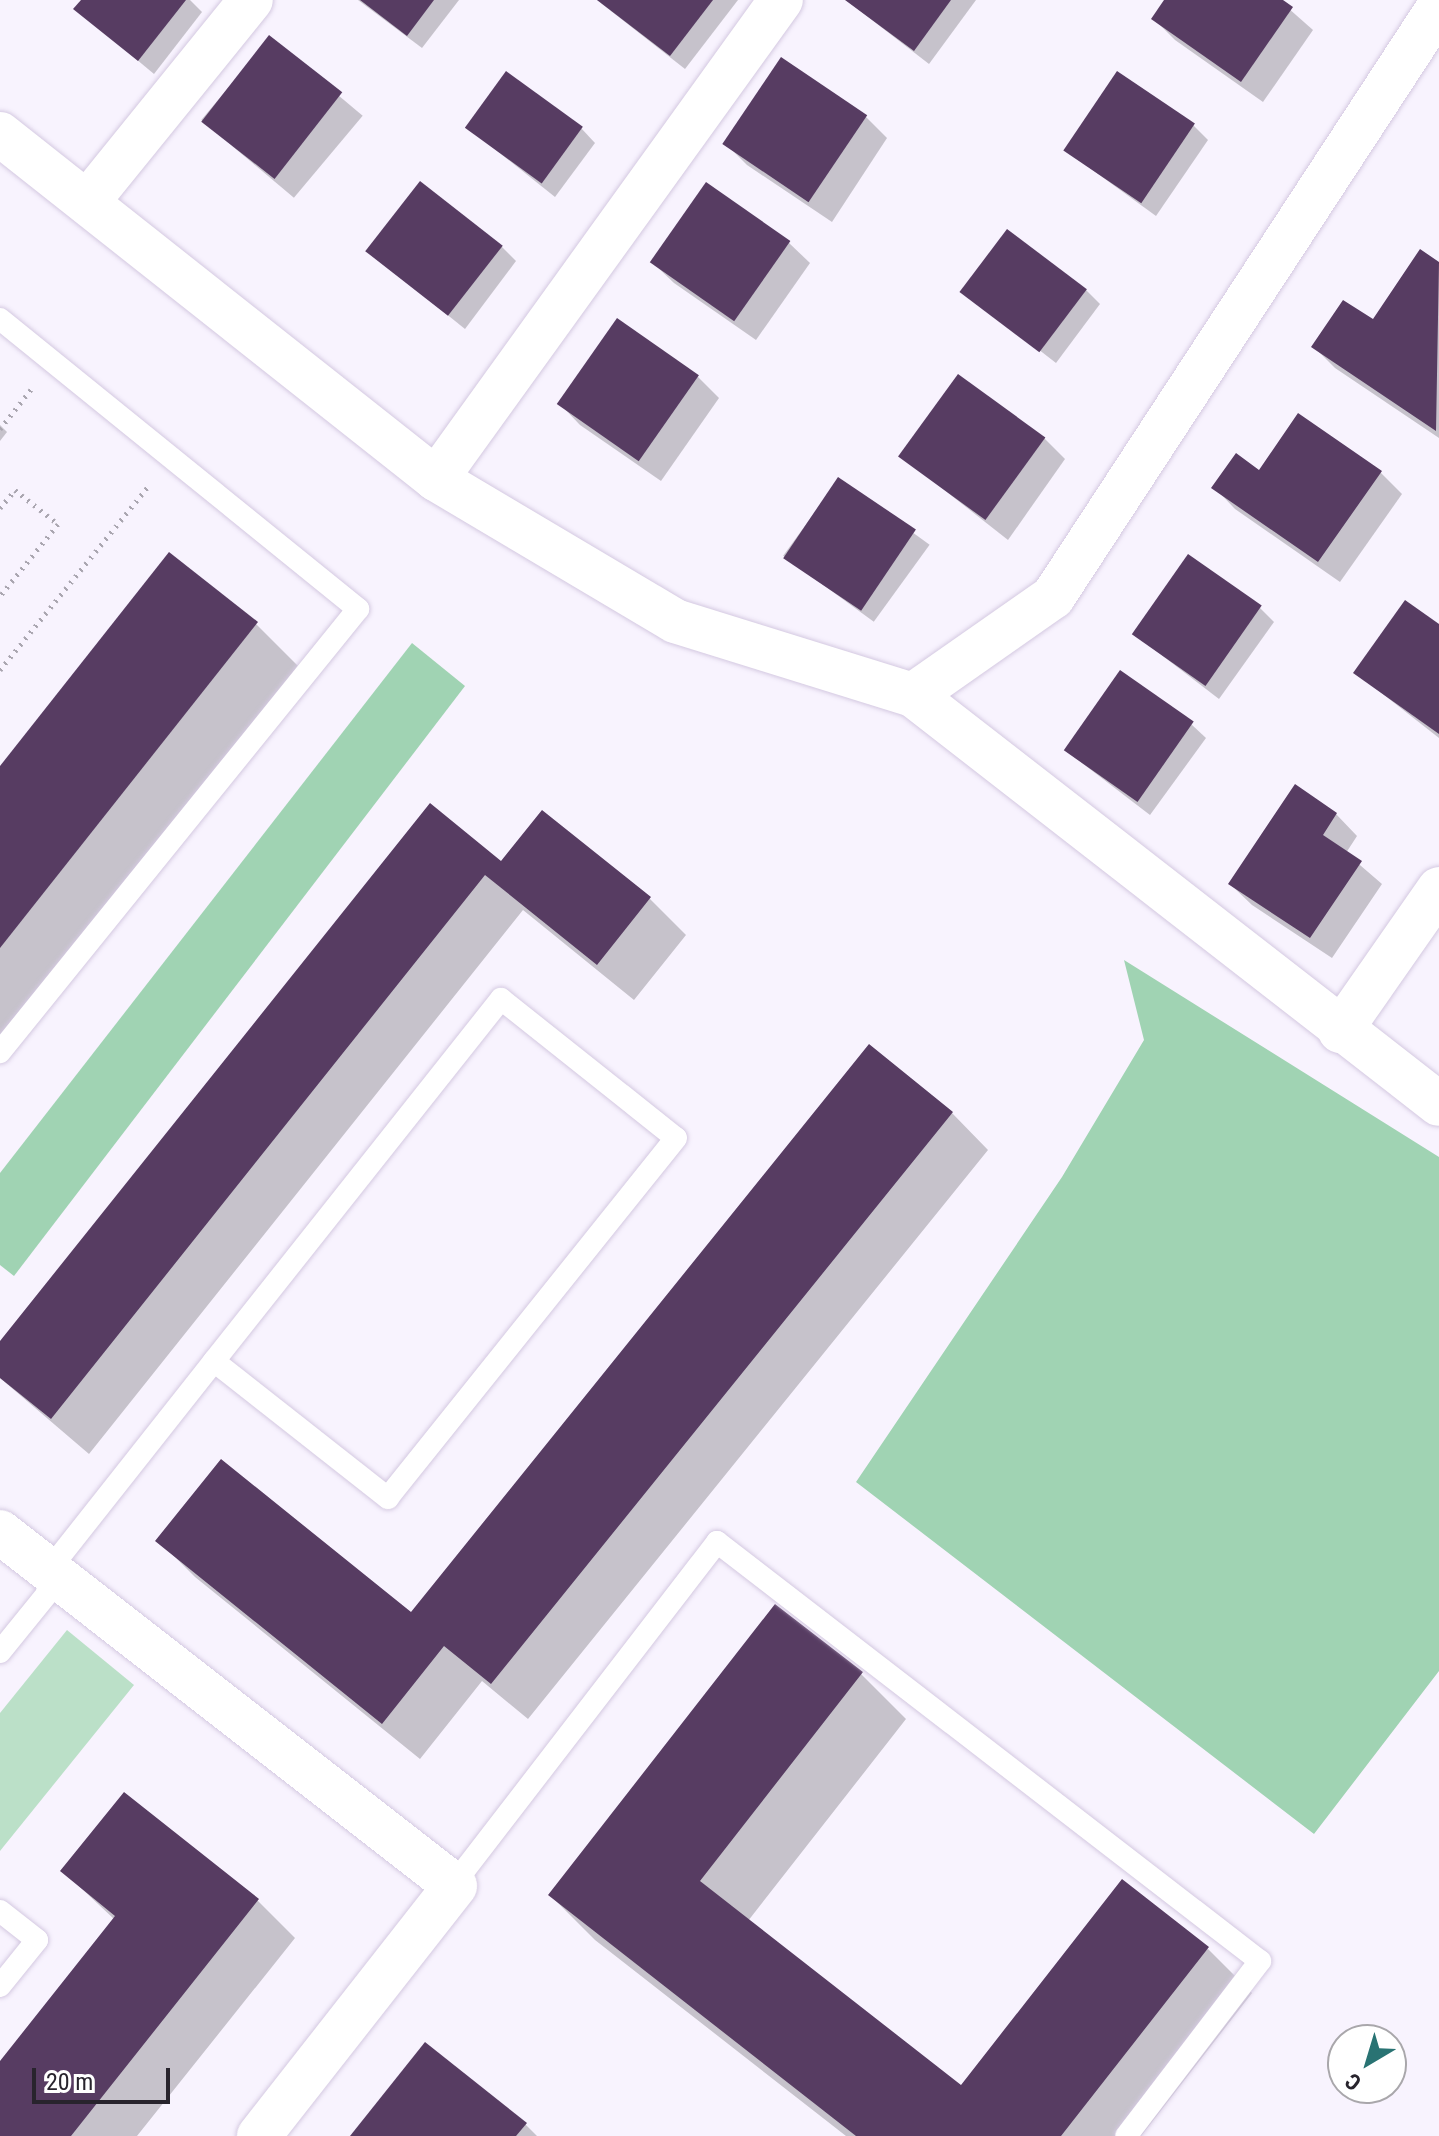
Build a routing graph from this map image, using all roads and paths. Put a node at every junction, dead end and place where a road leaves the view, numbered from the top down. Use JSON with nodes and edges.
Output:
{"nodes":[{"id":1,"x":251,"y":0,"type":"edge"},
{"id":2,"x":781,"y":0,"type":"edge"},
{"id":3,"x":1439,"y":7,"type":"edge"},
{"id":4,"x":0,"y":134,"type":"edge"},
{"id":5,"x":89,"y":200,"type":"junction"},
{"id":6,"x":0,"y":319,"type":"edge"},
{"id":7,"x":53,"y":362,"type":"junction"},
{"id":8,"x":0,"y":429,"type":"edge"},
{"id":9,"x":170,"y":458,"type":"junction"},
{"id":10,"x":436,"y":479,"type":"junction"},
{"id":11,"x":0,"y":508,"type":"edge"},
{"id":12,"x":0,"y":596,"type":"edge"},
{"id":13,"x":1,"y":667,"type":"edge"},
{"id":14,"x":913,"y":695,"type":"junction"},
{"id":15,"x":1439,"y":889,"type":"edge"},
{"id":16,"x":1340,"y":1031,"type":"junction"},
{"id":17,"x":0,"y":1052,"type":"edge"},
{"id":18,"x":1439,"y":1104,"type":"edge"},
{"id":19,"x":214,"y":1361,"type":"junction"},
{"id":20,"x":0,"y":1532,"type":"edge"},
{"id":21,"x":49,"y":1570,"type":"junction"},
{"id":22,"x":0,"y":1652,"type":"edge"},
{"id":23,"x":453,"y":1885,"type":"junction"},
{"id":24,"x":0,"y":1911,"type":"edge"},
{"id":25,"x":0,"y":1986,"type":"edge"},
{"id":26,"x":259,"y":2136,"type":"edge"},
{"id":27,"x":1126,"y":2136,"type":"edge"}],
"edges":[{"from":1,"to":5,"type":"street"},
{"from":2,"to":10,"type":"street"},
{"from":3,"to":14,"type":"street"},
{"from":4,"to":5,"type":"street"},
{"from":5,"to":10,"type":"street"},
{"from":6,"to":7,"type":"lane"},
{"from":7,"to":8,"type":"path"},
{"from":7,"to":9,"type":"lane"},
{"from":9,"to":13,"type":"path"},
{"from":9,"to":17,"type":"lane"},
{"from":10,"to":14,"type":"street"},
{"from":11,"to":12,"type":"path"},
{"from":14,"to":16,"type":"street"},
{"from":15,"to":16,"type":"street"},
{"from":16,"to":18,"type":"street"},
{"from":19,"to":19,"type":"lane"},
{"from":19,"to":21,"type":"lane"},
{"from":20,"to":21,"type":"street"},
{"from":21,"to":22,"type":"lane"},
{"from":21,"to":23,"type":"street"},
{"from":23,"to":26,"type":"street"},
{"from":23,"to":27,"type":"lane"},
{"from":24,"to":25,"type":"lane"}]}
